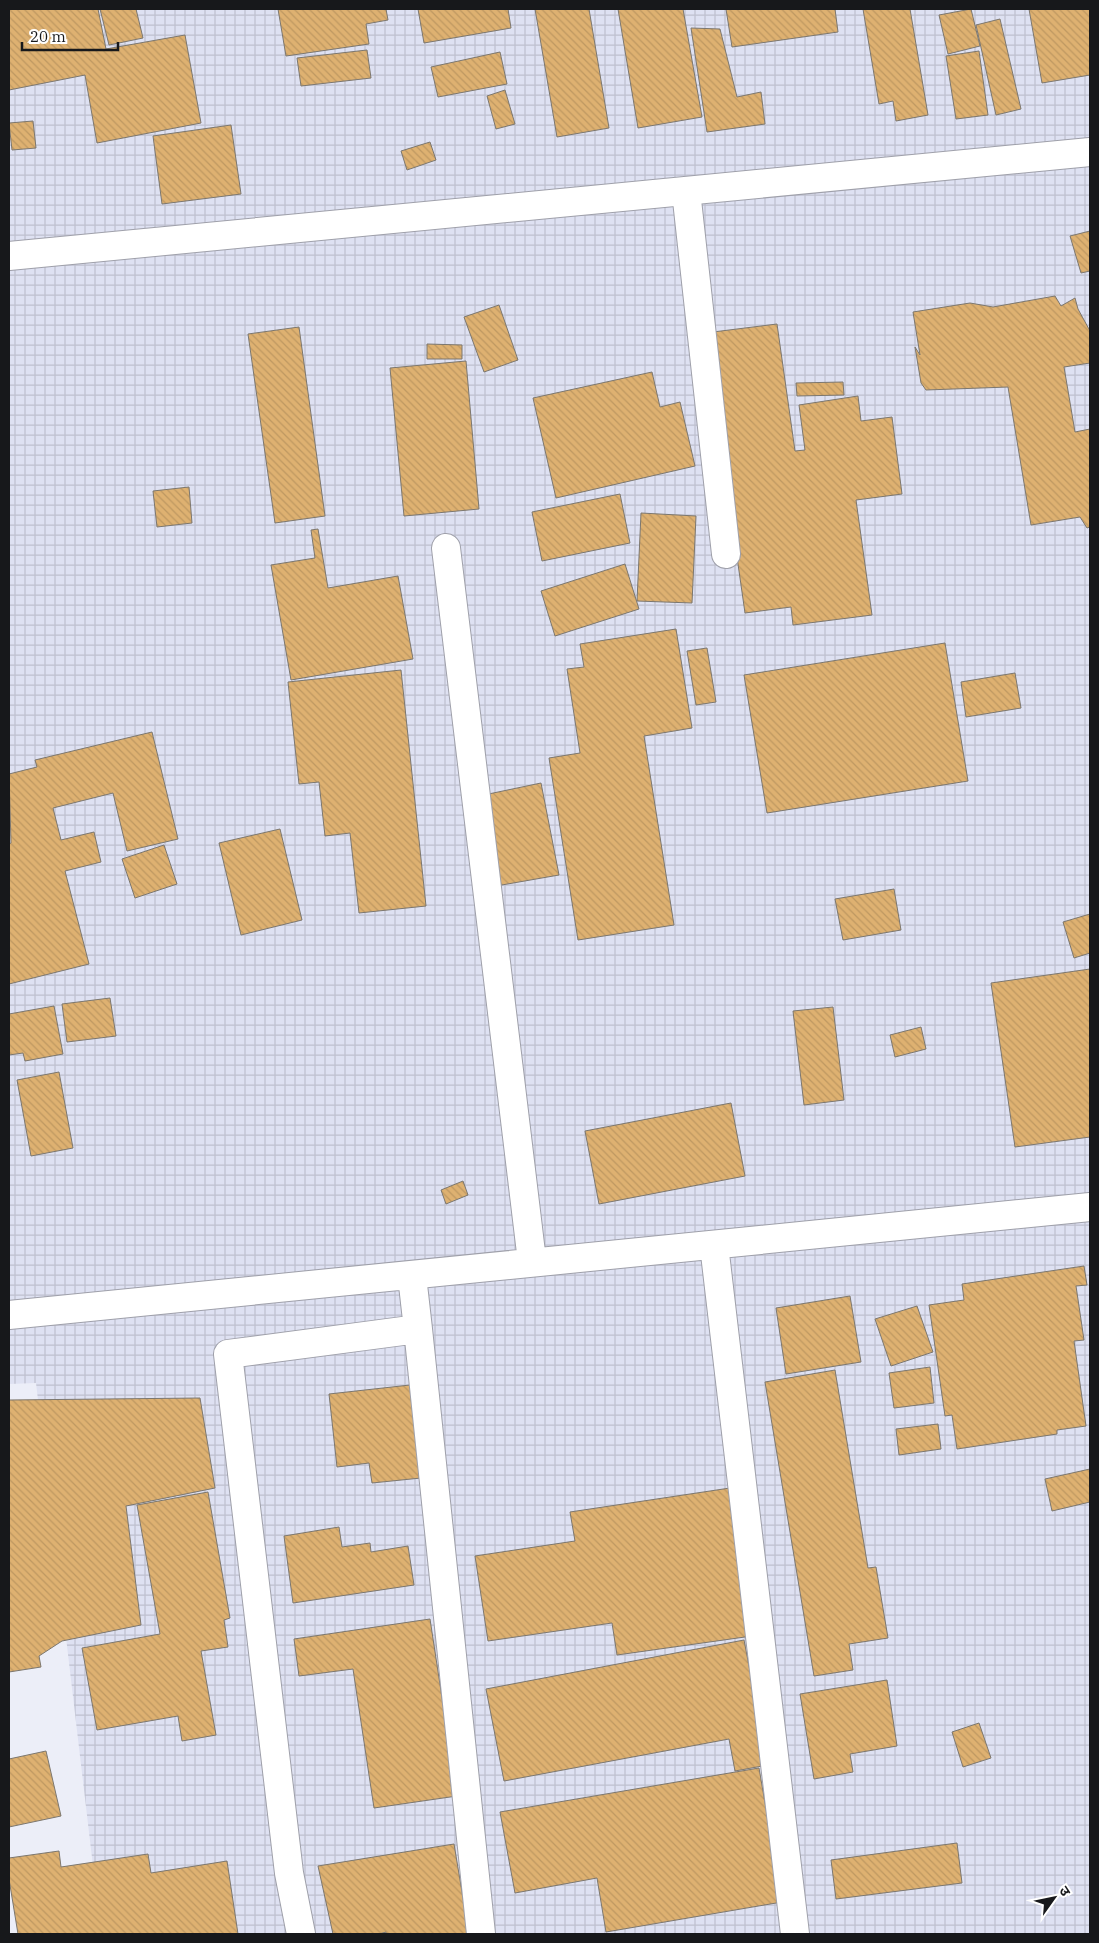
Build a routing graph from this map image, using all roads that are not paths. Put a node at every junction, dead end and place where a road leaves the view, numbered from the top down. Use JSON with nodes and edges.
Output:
{"nodes":[{"id":1,"x":1090,"y":152,"type":"edge"},
{"id":2,"x":686,"y":191,"type":"junction"},
{"id":3,"x":9,"y":256,"type":"edge"},
{"id":4,"x":446,"y":548,"type":"dead end"},
{"id":5,"x":726,"y":554,"type":"dead end"},
{"id":6,"x":1090,"y":1207,"type":"edge"},
{"id":7,"x":714,"y":1245,"type":"junction"},
{"id":8,"x":532,"y":1261,"type":"junction"},
{"id":9,"x":412,"y":1276,"type":"junction"},
{"id":10,"x":9,"y":1315,"type":"edge"},
{"id":11,"x":418,"y":1329,"type":"junction"},
{"id":12,"x":302,"y":1934,"type":"edge"},
{"id":13,"x":481,"y":1934,"type":"edge"},
{"id":14,"x":795,"y":1934,"type":"edge"}],
"edges":[{"from":1,"to":2,"type":"street"},
{"from":2,"to":3,"type":"street"},
{"from":2,"to":5,"type":"street"},
{"from":4,"to":8,"type":"street"},
{"from":6,"to":7,"type":"street"},
{"from":7,"to":8,"type":"street"},
{"from":7,"to":14,"type":"street"},
{"from":8,"to":9,"type":"street"},
{"from":9,"to":10,"type":"street"},
{"from":9,"to":11,"type":"street"},
{"from":11,"to":12,"type":"street"},
{"from":11,"to":13,"type":"street"}]}
